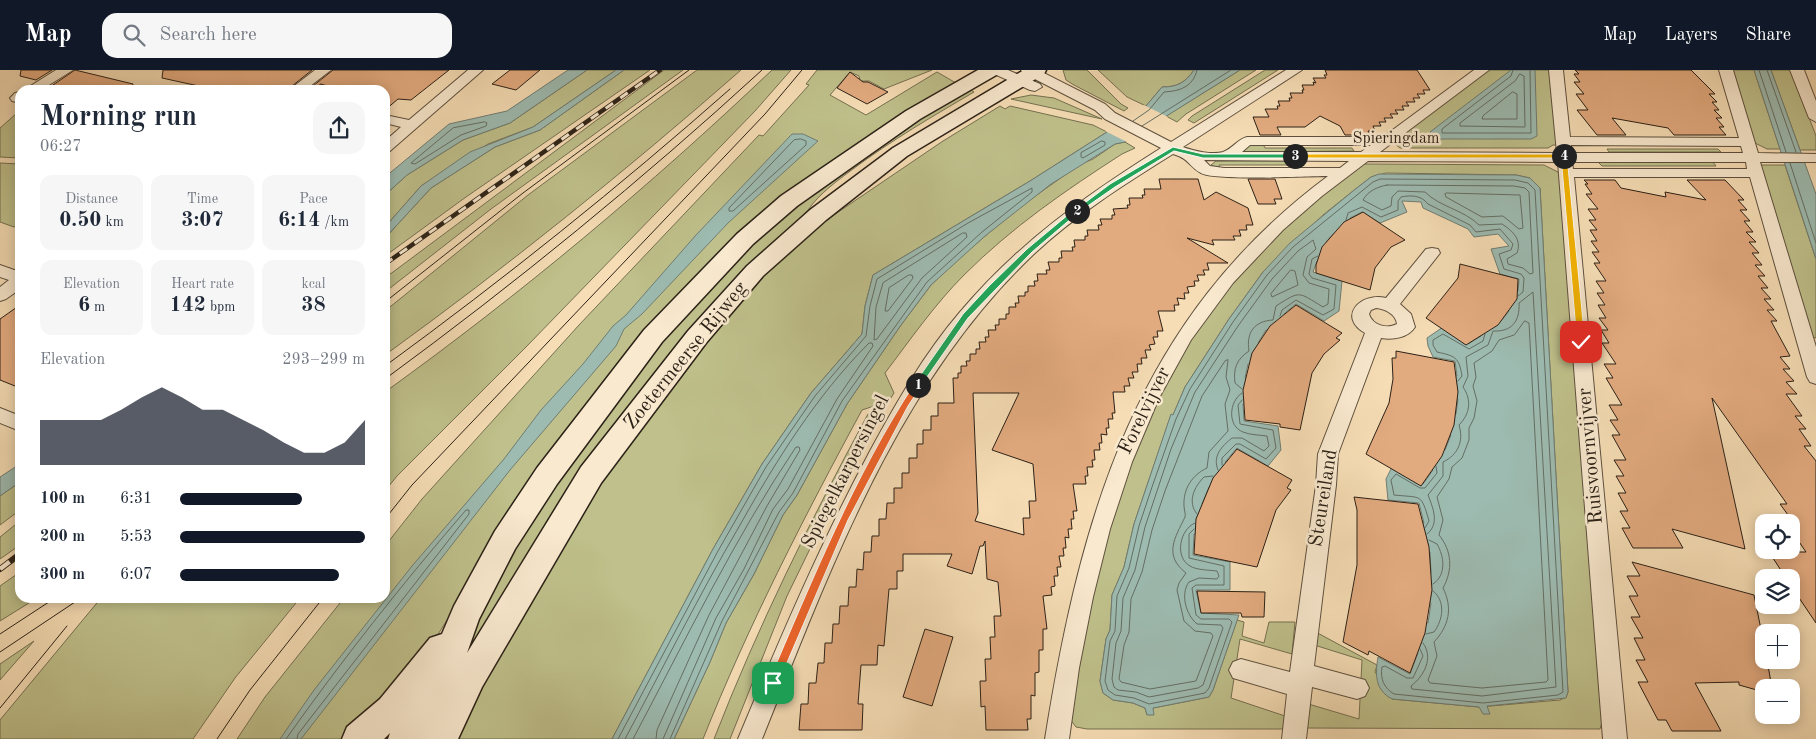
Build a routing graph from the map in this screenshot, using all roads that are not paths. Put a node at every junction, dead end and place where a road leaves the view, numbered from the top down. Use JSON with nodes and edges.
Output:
{"nodes":[{"id":1,"x":66,"y":70,"type":"edge"},
{"id":2,"x":324,"y":70,"type":"edge"},
{"id":3,"x":476,"y":70,"type":"edge"},
{"id":4,"x":991,"y":70,"type":"edge"},
{"id":5,"x":997,"y":70,"type":"edge"},
{"id":6,"x":1295,"y":70,"type":"edge"},
{"id":7,"x":1482,"y":70,"type":"edge"},
{"id":8,"x":1556,"y":70,"type":"edge"},
{"id":9,"x":1726,"y":70,"type":"edge"},
{"id":10,"x":1797,"y":70,"type":"edge"},
{"id":11,"x":1029,"y":73,"type":"edge"},
{"id":12,"x":40,"y":85,"type":"edge"},
{"id":13,"x":303,"y":85,"type":"edge"},
{"id":14,"x":1816,"y":118,"type":"edge"},
{"id":15,"x":390,"y":120,"type":"edge"},
{"id":16,"x":410,"y":125,"type":"junction"},
{"id":17,"x":1386,"y":141,"type":"junction"},
{"id":18,"x":390,"y":143,"type":"edge"},
{"id":19,"x":1749,"y":149,"type":"junction"},
{"id":20,"x":1181,"y":152,"type":"junction"},
{"id":21,"x":1227,"y":156,"type":"junction"},
{"id":22,"x":1364,"y":156,"type":"junction"},
{"id":23,"x":1565,"y":157,"type":"junction"},
{"id":24,"x":1816,"y":158,"type":"edge"},
{"id":25,"x":1342,"y":172,"type":"junction"},
{"id":26,"x":1754,"y":173,"type":"junction"},
{"id":27,"x":1432,"y":254,"type":"dead end"},
{"id":28,"x":0,"y":271,"type":"edge"},
{"id":29,"x":15,"y":277,"type":"edge"},
{"id":30,"x":15,"y":283,"type":"edge"},
{"id":31,"x":0,"y":295,"type":"edge"},
{"id":32,"x":1390,"y":305,"type":"junction"},
{"id":33,"x":1375,"y":330,"type":"junction"},
{"id":34,"x":1816,"y":377,"type":"edge"},
{"id":35,"x":0,"y":416,"type":"edge"},
{"id":36,"x":15,"y":422,"type":"edge"},
{"id":37,"x":465,"y":616,"type":"junction"},
{"id":38,"x":1241,"y":670,"type":"dead end"},
{"id":39,"x":1301,"y":680,"type":"junction"},
{"id":40,"x":1357,"y":688,"type":"dead end"},
{"id":41,"x":359,"y":739,"type":"edge"},
{"id":42,"x":405,"y":739,"type":"edge"},
{"id":43,"x":440,"y":739,"type":"edge"},
{"id":44,"x":750,"y":739,"type":"edge"},
{"id":45,"x":1057,"y":739,"type":"edge"},
{"id":46,"x":1294,"y":739,"type":"edge"},
{"id":47,"x":1615,"y":739,"type":"edge"}],
"edges":[{"from":1,"to":12,"type":"street"},
{"from":2,"to":13,"type":"street"},
{"from":3,"to":16,"type":"street"},
{"from":4,"to":37,"type":"main road","name":"Zoetermeerse Rijweg"},
{"from":5,"to":11,"type":"street","name":"Spieringdam"},
{"from":6,"to":20,"type":"street","name":"Spiegelkarpersingel"},
{"from":7,"to":17,"type":"street","name":"Forelvijver"},
{"from":8,"to":23,"type":"street","name":"Ruisvoornvijver"},
{"from":9,"to":19,"type":"street"},
{"from":10,"to":14,"type":"street"},
{"from":11,"to":20,"type":"street","name":"Spieringdam"},
{"from":11,"to":43,"type":"main road","name":"Zoetermeerse Rijweg"},
{"from":15,"to":16,"type":"street"},
{"from":16,"to":18,"type":"street"},
{"from":17,"to":21,"type":"street","name":"Spieringdam"},
{"from":17,"to":22,"type":"street","name":"Forelvijver"},
{"from":19,"to":23,"type":"street","name":"Spieringdam"},
{"from":19,"to":24,"type":"street","name":"Spieringdam"},
{"from":19,"to":26,"type":"street"},
{"from":20,"to":21,"type":"street","name":"Spieringdam"},
{"from":20,"to":25,"type":"street","name":"Spieringdam"},
{"from":20,"to":44,"type":"street","name":"Spiegelkarpersingel"},
{"from":21,"to":22,"type":"street","name":"Spieringdam"},
{"from":22,"to":23,"type":"street","name":"Spieringdam"},
{"from":22,"to":25,"type":"street","name":"Forelvijver"},
{"from":23,"to":26,"type":"street","name":"Spieringdam"},
{"from":23,"to":47,"type":"street","name":"Ruisvoornvijver"},
{"from":25,"to":45,"type":"street","name":"Forelvijver"},
{"from":26,"to":34,"type":"street"},
{"from":27,"to":32,"type":"street"},
{"from":28,"to":29,"type":"street"},
{"from":30,"to":31,"type":"street"},
{"from":32,"to":33,"type":"street"},
{"from":32,"to":33,"type":"street"},
{"from":33,"to":39,"type":"street","name":"Steureiland"},
{"from":35,"to":36,"type":"street"},
{"from":37,"to":41,"type":"main road"},
{"from":37,"to":42,"type":"main road","name":"Zoetermeerse Rijweg"},
{"from":38,"to":39,"type":"street"},
{"from":39,"to":40,"type":"street"},
{"from":39,"to":46,"type":"street","name":"Steureiland"}]}
